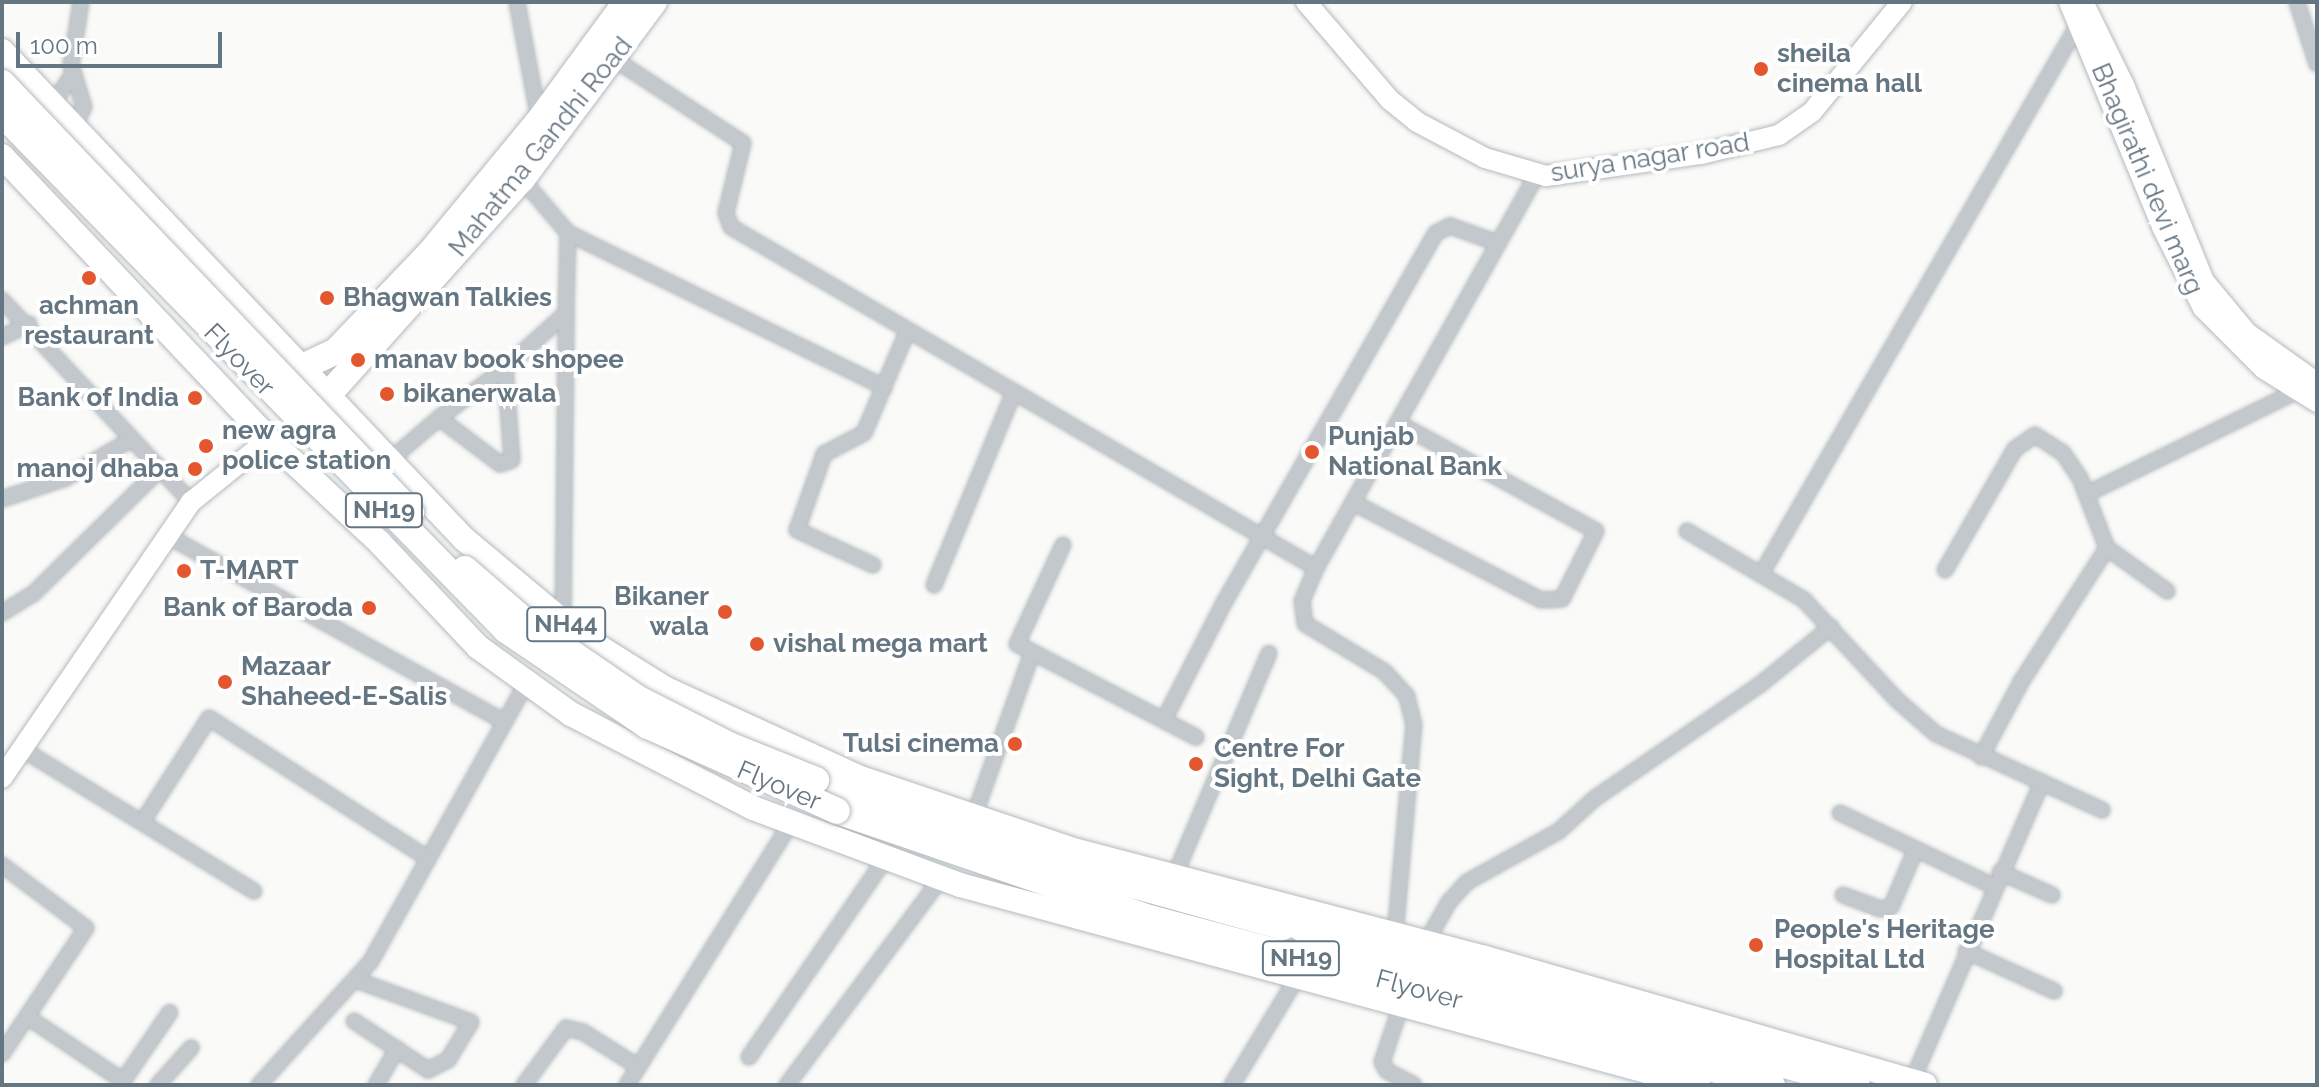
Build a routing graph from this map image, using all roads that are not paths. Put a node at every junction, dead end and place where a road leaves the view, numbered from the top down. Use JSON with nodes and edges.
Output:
{"nodes":[{"id":1,"x":81,"y":2,"type":"edge"},
{"id":2,"x":517,"y":2,"type":"edge"},
{"id":3,"x":626,"y":2,"type":"edge"},
{"id":4,"x":654,"y":2,"type":"edge"},
{"id":5,"x":1306,"y":2,"type":"edge"},
{"id":6,"x":1902,"y":2,"type":"edge"},
{"id":7,"x":2069,"y":2,"type":"edge"},
{"id":8,"x":2083,"y":2,"type":"edge"},
{"id":9,"x":2297,"y":2,"type":"edge"},
{"id":10,"x":2079,"y":23,"type":"junction"},
{"id":11,"x":2,"y":51,"type":"edge"},
{"id":12,"x":614,"y":59,"type":"junction"},
{"id":13,"x":2317,"y":64,"type":"edge"},
{"id":14,"x":72,"y":75,"type":"junction"},
{"id":15,"x":2,"y":83,"type":"edge"},
{"id":16,"x":52,"y":105,"type":"junction"},
{"id":17,"x":2,"y":114,"type":"edge"},
{"id":18,"x":539,"y":121,"type":"junction"},
{"id":19,"x":74,"y":128,"type":"junction"},
{"id":20,"x":2,"y":156,"type":"edge"},
{"id":21,"x":1536,"y":176,"type":"junction"},
{"id":22,"x":522,"y":179,"type":"junction"},
{"id":23,"x":568,"y":233,"type":"junction"},
{"id":24,"x":1498,"y":243,"type":"junction"},
{"id":25,"x":2,"y":300,"type":"edge"},
{"id":26,"x":566,"y":313,"type":"junction"},
{"id":27,"x":29,"y":324,"type":"junction"},
{"id":28,"x":907,"y":332,"type":"junction"},
{"id":29,"x":266,"y":333,"type":"junction"},
{"id":30,"x":2,"y":337,"type":"edge"},
{"id":31,"x":300,"y":368,"type":"junction"},
{"id":32,"x":505,"y":368,"type":"junction"},
{"id":33,"x":216,"y":380,"type":"junction"},
{"id":34,"x":884,"y":387,"type":"junction"},
{"id":35,"x":2311,"y":389,"type":"edge"},
{"id":36,"x":1014,"y":392,"type":"junction"},
{"id":37,"x":327,"y":396,"type":"junction"},
{"id":38,"x":439,"y":418,"type":"junction"},
{"id":39,"x":1400,"y":424,"type":"junction"},
{"id":40,"x":269,"y":439,"type":"junction"},
{"id":41,"x":130,"y":440,"type":"junction"},
{"id":42,"x":369,"y":440,"type":"junction"},
{"id":43,"x":389,"y":461,"type":"junction"},
{"id":44,"x":158,"y":471,"type":"junction"},
{"id":45,"x":317,"y":485,"type":"junction"},
{"id":46,"x":2087,"y":494,"type":"junction"},
{"id":47,"x":2,"y":499,"type":"edge"},
{"id":48,"x":191,"y":502,"type":"junction"},
{"id":49,"x":1354,"y":503,"type":"junction"},
{"id":50,"x":1687,"y":531,"type":"dead end"},
{"id":51,"x":166,"y":535,"type":"junction"},
{"id":52,"x":1261,"y":536,"type":"junction"},
{"id":53,"x":1063,"y":545,"type":"dead end"},
{"id":54,"x":2107,"y":548,"type":"junction"},
{"id":55,"x":873,"y":565,"type":"dead end"},
{"id":56,"x":1316,"y":568,"type":"junction"},
{"id":57,"x":1945,"y":570,"type":"dead end"},
{"id":58,"x":1763,"y":571,"type":"junction"},
{"id":59,"x":934,"y":585,"type":"dead end"},
{"id":60,"x":2167,"y":591,"type":"dead end"},
{"id":61,"x":2,"y":613,"type":"edge"},
{"id":62,"x":563,"y":622,"type":"junction"},
{"id":63,"x":1831,"y":627,"type":"junction"},
{"id":64,"x":1032,"y":653,"type":"junction"},
{"id":65,"x":1269,"y":653,"type":"dead end"},
{"id":66,"x":527,"y":682,"type":"junction"},
{"id":67,"x":1164,"y":720,"type":"junction"},
{"id":68,"x":503,"y":721,"type":"junction"},
{"id":69,"x":1196,"y":737,"type":"dead end"},
{"id":70,"x":22,"y":749,"type":"junction"},
{"id":71,"x":1981,"y":757,"type":"junction"},
{"id":72,"x":5,"y":769,"type":"edge"},
{"id":73,"x":2042,"y":782,"type":"junction"},
{"id":74,"x":2102,"y":810,"type":"dead end"},
{"id":75,"x":1840,"y":813,"type":"dead end"},
{"id":76,"x":974,"y":816,"type":"junction"},
{"id":77,"x":143,"y":821,"type":"junction"},
{"id":78,"x":791,"y":823,"type":"junction"},
{"id":79,"x":1916,"y":849,"type":"junction"},
{"id":80,"x":427,"y":858,"type":"junction"},
{"id":81,"x":885,"y":859,"type":"junction"},
{"id":82,"x":2,"y":865,"type":"edge"},
{"id":83,"x":942,"y":877,"type":"junction"},
{"id":84,"x":1174,"y":877,"type":"junction"},
{"id":85,"x":1997,"y":879,"type":"junction"},
{"id":86,"x":254,"y":891,"type":"dead end"},
{"id":87,"x":1843,"y":895,"type":"dead end"},
{"id":88,"x":2052,"y":895,"type":"dead end"},
{"id":89,"x":1251,"y":898,"type":"junction"},
{"id":90,"x":1313,"y":935,"type":"junction"},
{"id":91,"x":1395,"y":936,"type":"junction"},
{"id":92,"x":1425,"y":944,"type":"junction"},
{"id":93,"x":1966,"y":951,"type":"junction"},
{"id":94,"x":1298,"y":976,"type":"junction"},
{"id":95,"x":356,"y":980,"type":"junction"},
{"id":96,"x":2054,"y":991,"type":"dead end"},
{"id":97,"x":1402,"y":1003,"type":"junction"},
{"id":98,"x":170,"y":1012,"type":"dead end"},
{"id":99,"x":29,"y":1018,"type":"junction"},
{"id":100,"x":354,"y":1021,"type":"dead end"},
{"id":101,"x":191,"y":1048,"type":"dead end"},
{"id":102,"x":397,"y":1049,"type":"junction"},
{"id":103,"x":2,"y":1054,"type":"edge"},
{"id":104,"x":749,"y":1057,"type":"dead end"},
{"id":105,"x":637,"y":1066,"type":"junction"},
{"id":106,"x":1919,"y":1083,"type":"edge"},
{"id":107,"x":158,"y":1085,"type":"edge"},
{"id":108,"x":259,"y":1085,"type":"edge"},
{"id":109,"x":376,"y":1085,"type":"edge"},
{"id":110,"x":524,"y":1085,"type":"edge"},
{"id":111,"x":627,"y":1085,"type":"edge"},
{"id":112,"x":787,"y":1085,"type":"edge"},
{"id":113,"x":1232,"y":1085,"type":"edge"},
{"id":114,"x":1414,"y":1085,"type":"edge"},
{"id":115,"x":1698,"y":1085,"type":"edge"},
{"id":116,"x":1772,"y":1085,"type":"edge"},
{"id":117,"x":1857,"y":1085,"type":"edge"}],
"edges":[{"from":1,"to":14,"type":"street"},
{"from":2,"to":18,"type":"street"},
{"from":3,"to":18,"type":"highway","name":"Mahatma Gandhi Road"},
{"from":4,"to":12,"type":"highway","name":"Mahatma Gandhi Road"},
{"from":5,"to":21,"type":"street","name":"surya nagar road"},
{"from":6,"to":21,"type":"street","name":"surya nagar road"},
{"from":7,"to":10,"type":"street","name":"Bhagirathi devi marg"},
{"from":8,"to":35,"type":"street"},
{"from":9,"to":13,"type":"street"},
{"from":10,"to":35,"type":"street","name":"Bhagirathi devi marg"},
{"from":10,"to":58,"type":"street"},
{"from":11,"to":16,"type":"main road"},
{"from":12,"to":22,"type":"highway","name":"Mahatma Gandhi Road"},
{"from":12,"to":28,"type":"street"},
{"from":14,"to":16,"type":"street"},
{"from":14,"to":19,"type":"street"},
{"from":15,"to":90,"type":"highway","name":"Flyover","number":"NH19","bridge":true},
{"from":16,"to":19,"type":"main road"},
{"from":17,"to":116,"type":"highway","name":"Flyover","number":"NH19","bridge":true},
{"from":18,"to":31,"type":"highway","name":"Mahatma Gandhi Road"},
{"from":19,"to":29,"type":"main road"},
{"from":20,"to":33,"type":"main road"},
{"from":21,"to":24,"type":"street"},
{"from":22,"to":23,"type":"street"},
{"from":22,"to":37,"type":"highway","name":"Mahatma Gandhi Road"},
{"from":23,"to":26,"type":"street"},
{"from":23,"to":34,"type":"street"},
{"from":24,"to":39,"type":"street"},
{"from":24,"to":52,"type":"street"},
{"from":25,"to":27,"type":"street"},
{"from":26,"to":32,"type":"street"},
{"from":26,"to":62,"type":"street"},
{"from":27,"to":30,"type":"street"},
{"from":27,"to":41,"type":"street"},
{"from":28,"to":34,"type":"street"},
{"from":28,"to":36,"type":"street"},
{"from":29,"to":31,"type":"main road"},
{"from":29,"to":33,"type":"main road"},
{"from":31,"to":37,"type":"main road"},
{"from":32,"to":38,"type":"street"},
{"from":32,"to":38,"type":"street"},
{"from":33,"to":40,"type":"main road"},
{"from":34,"to":55,"type":"street"},
{"from":35,"to":46,"type":"street"},
{"from":36,"to":52,"type":"street"},
{"from":36,"to":59,"type":"street"},
{"from":37,"to":42,"type":"main road","number":"NH44"},
{"from":38,"to":43,"type":"street"},
{"from":39,"to":49,"type":"street"},
{"from":39,"to":49,"type":"street"},
{"from":40,"to":45,"type":"main road","number":"NH44"},
{"from":40,"to":48,"type":"street"},
{"from":41,"to":44,"type":"street"},
{"from":41,"to":47,"type":"street"},
{"from":42,"to":43,"type":"main road","number":"NH44"},
{"from":42,"to":45,"type":"main road"},
{"from":43,"to":62,"type":"main road","number":"NH44"},
{"from":44,"to":48,"type":"street"},
{"from":44,"to":61,"type":"street"},
{"from":45,"to":66,"type":"main road","number":"NH44"},
{"from":46,"to":54,"type":"street"},
{"from":46,"to":57,"type":"street"},
{"from":48,"to":51,"type":"street"},
{"from":49,"to":56,"type":"street"},
{"from":50,"to":58,"type":"street"},
{"from":51,"to":68,"type":"street"},
{"from":51,"to":70,"type":"street"},
{"from":52,"to":56,"type":"street"},
{"from":52,"to":67,"type":"street"},
{"from":53,"to":64,"type":"street"},
{"from":54,"to":60,"type":"street"},
{"from":54,"to":71,"type":"street"},
{"from":56,"to":91,"type":"street"},
{"from":58,"to":63,"type":"street"},
{"from":62,"to":76,"type":"main road","number":"NH44"},
{"from":63,"to":71,"type":"street"},
{"from":63,"to":92,"type":"street"},
{"from":64,"to":67,"type":"street"},
{"from":64,"to":76,"type":"street"},
{"from":65,"to":84,"type":"street"},
{"from":66,"to":68,"type":"street"},
{"from":66,"to":78,"type":"main road","number":"NH44"},
{"from":67,"to":69,"type":"street"},
{"from":68,"to":80,"type":"street"},
{"from":70,"to":72,"type":"street"},
{"from":70,"to":77,"type":"street"},
{"from":71,"to":73,"type":"street"},
{"from":73,"to":74,"type":"street"},
{"from":73,"to":85,"type":"street"},
{"from":75,"to":79,"type":"street"},
{"from":76,"to":84,"type":"main road"},
{"from":77,"to":80,"type":"street"},
{"from":77,"to":86,"type":"street"},
{"from":78,"to":81,"type":"main road"},
{"from":78,"to":105,"type":"street"},
{"from":79,"to":85,"type":"street"},
{"from":79,"to":87,"type":"street"},
{"from":80,"to":95,"type":"street"},
{"from":81,"to":83,"type":"main road"},
{"from":81,"to":104,"type":"street"},
{"from":82,"to":99,"type":"street"},
{"from":83,"to":94,"type":"main road"},
{"from":83,"to":112,"type":"street"},
{"from":84,"to":89,"type":"main road"},
{"from":85,"to":88,"type":"street"},
{"from":85,"to":93,"type":"street"},
{"from":89,"to":90,"type":"highway"},
{"from":89,"to":91,"type":"main road"},
{"from":90,"to":117,"type":"highway","number":"NH19"},
{"from":91,"to":92,"type":"main road"},
{"from":92,"to":106,"type":"main road"},
{"from":93,"to":96,"type":"street"},
{"from":93,"to":106,"type":"street"},
{"from":94,"to":97,"type":"main road"},
{"from":94,"to":113,"type":"street"},
{"from":95,"to":102,"type":"street"},
{"from":95,"to":108,"type":"street"},
{"from":97,"to":114,"type":"street"},
{"from":97,"to":115,"type":"main road"},
{"from":98,"to":99,"type":"street"},
{"from":99,"to":103,"type":"street"},
{"from":100,"to":102,"type":"street"},
{"from":101,"to":107,"type":"street"},
{"from":102,"to":109,"type":"street"},
{"from":105,"to":110,"type":"street"},
{"from":105,"to":111,"type":"street"}]}
